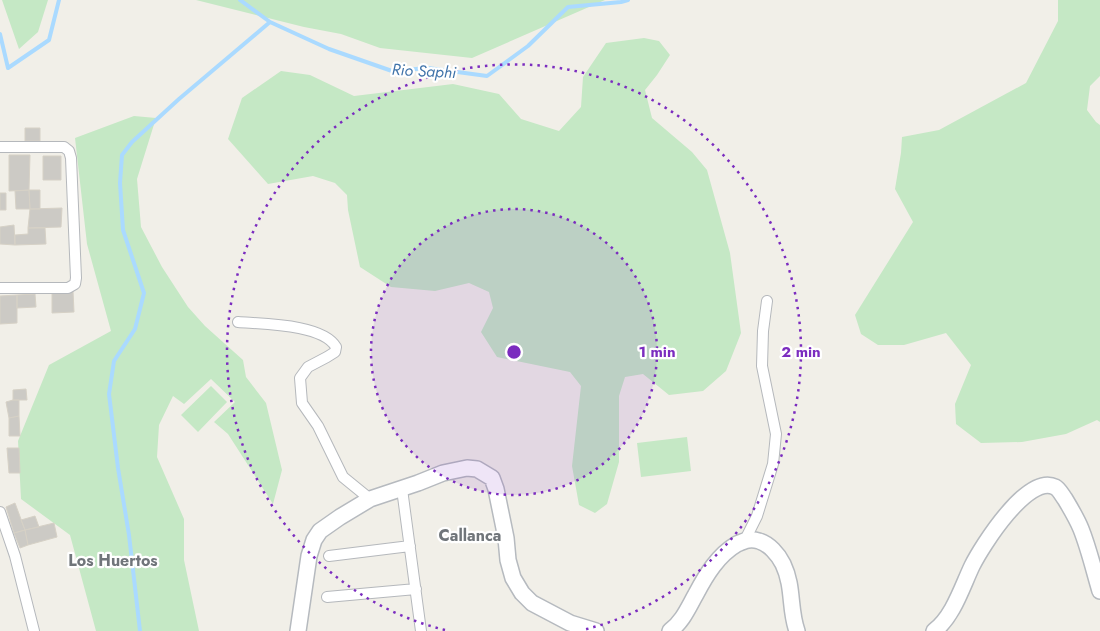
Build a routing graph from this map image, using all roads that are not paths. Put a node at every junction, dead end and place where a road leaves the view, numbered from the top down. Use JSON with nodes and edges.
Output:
{"nodes":[{"id":1,"x":0,"y":147,"type":"edge"},
{"id":2,"x":0,"y":288,"type":"edge"},
{"id":3,"x":767,"y":301,"type":"dead end"},
{"id":4,"x":238,"y":322,"type":"dead end"},
{"id":5,"x":402,"y":489,"type":"junction"},
{"id":6,"x":370,"y":499,"type":"junction"},
{"id":7,"x":0,"y":512,"type":"edge"},
{"id":8,"x":745,"y":540,"type":"junction"},
{"id":9,"x":410,"y":546,"type":"junction"},
{"id":10,"x":329,"y":556,"type":"dead end"},
{"id":11,"x":416,"y":589,"type":"junction"},
{"id":12,"x":1100,"y":591,"type":"edge"},
{"id":13,"x":327,"y":597,"type":"dead end"},
{"id":14,"x":34,"y":631,"type":"edge"},
{"id":15,"x":298,"y":631,"type":"edge"},
{"id":16,"x":421,"y":631,"type":"edge"},
{"id":17,"x":596,"y":631,"type":"edge"},
{"id":18,"x":670,"y":631,"type":"edge"},
{"id":19,"x":797,"y":631,"type":"edge"},
{"id":20,"x":934,"y":631,"type":"edge"}],
"edges":[{"from":1,"to":2,"type":"street"},
{"from":3,"to":8,"type":"street"},
{"from":4,"to":6,"type":"street"},
{"from":5,"to":6,"type":"main road"},
{"from":5,"to":9,"type":"street"},
{"from":5,"to":17,"type":"main road"},
{"from":6,"to":15,"type":"main road"},
{"from":7,"to":14,"type":"street"},
{"from":8,"to":18,"type":"main road"},
{"from":8,"to":19,"type":"main road"},
{"from":9,"to":10,"type":"street"},
{"from":9,"to":11,"type":"street"},
{"from":11,"to":13,"type":"street"},
{"from":11,"to":16,"type":"street"},
{"from":12,"to":20,"type":"main road"}]}
